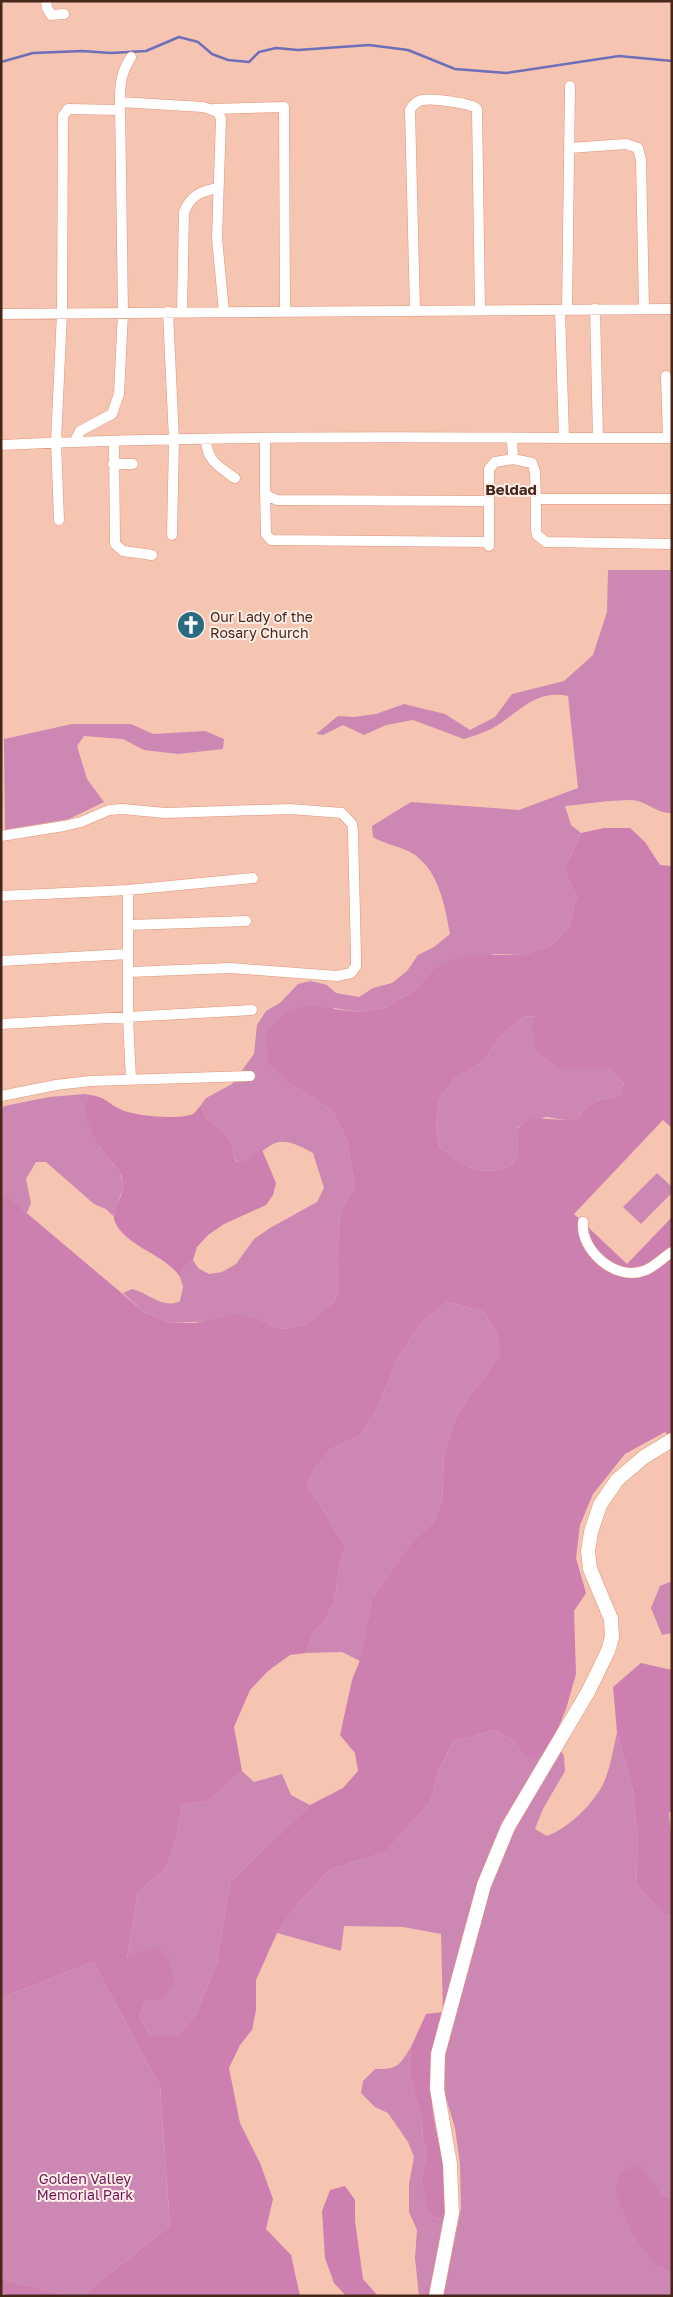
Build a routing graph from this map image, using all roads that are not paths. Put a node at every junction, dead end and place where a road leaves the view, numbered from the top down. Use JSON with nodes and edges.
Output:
{"nodes":[{"id":1,"x":46,"y":1,"type":"edge"},
{"id":2,"x":64,"y":14,"type":"dead end"},
{"id":3,"x":131,"y":57,"type":"dead end"},
{"id":4,"x":570,"y":86,"type":"dead end"},
{"id":5,"x":120,"y":106,"type":"junction"},
{"id":6,"x":213,"y":109,"type":"junction"},
{"id":7,"x":568,"y":148,"type":"junction"},
{"id":8,"x":218,"y":188,"type":"junction"},
{"id":9,"x":595,"y":309,"type":"junction"},
{"id":10,"x":644,"y":309,"type":"junction"},
{"id":11,"x":672,"y":309,"type":"edge"},
{"id":12,"x":480,"y":310,"type":"junction"},
{"id":13,"x":563,"y":310,"type":"junction"},
{"id":14,"x":415,"y":311,"type":"junction"},
{"id":15,"x":168,"y":312,"type":"junction"},
{"id":16,"x":182,"y":312,"type":"junction"},
{"id":17,"x":224,"y":312,"type":"junction"},
{"id":18,"x":285,"y":312,"type":"junction"},
{"id":19,"x":62,"y":313,"type":"junction"},
{"id":20,"x":123,"y":313,"type":"junction"},
{"id":21,"x":1,"y":314,"type":"edge"},
{"id":22,"x":666,"y":376,"type":"dead end"},
{"id":23,"x":265,"y":438,"type":"junction"},
{"id":24,"x":512,"y":438,"type":"junction"},
{"id":25,"x":564,"y":438,"type":"junction"},
{"id":26,"x":598,"y":438,"type":"junction"},
{"id":27,"x":670,"y":438,"type":"edge"},
{"id":28,"x":174,"y":440,"type":"junction"},
{"id":29,"x":206,"y":440,"type":"junction"},
{"id":30,"x":75,"y":441,"type":"junction"},
{"id":31,"x":114,"y":441,"type":"junction"},
{"id":32,"x":56,"y":442,"type":"junction"},
{"id":33,"x":1,"y":445,"type":"edge"},
{"id":34,"x":513,"y":459,"type":"junction"},
{"id":35,"x":113,"y":464,"type":"junction"},
{"id":36,"x":133,"y":464,"type":"dead end"},
{"id":37,"x":235,"y":478,"type":"dead end"},
{"id":38,"x":265,"y":492,"type":"junction"},
{"id":39,"x":536,"y":499,"type":"junction"},
{"id":40,"x":672,"y":499,"type":"edge"},
{"id":41,"x":489,"y":501,"type":"junction"},
{"id":42,"x":59,"y":520,"type":"dead end"},
{"id":43,"x":172,"y":535,"type":"dead end"},
{"id":44,"x":672,"y":544,"type":"edge"},
{"id":45,"x":152,"y":554,"type":"dead end"},
{"id":46,"x":1,"y":836,"type":"edge"},
{"id":47,"x":253,"y":878,"type":"dead end"},
{"id":48,"x":128,"y":890,"type":"junction"},
{"id":49,"x":1,"y":896,"type":"edge"},
{"id":50,"x":246,"y":921,"type":"dead end"},
{"id":51,"x":129,"y":925,"type":"junction"},
{"id":52,"x":128,"y":954,"type":"junction"},
{"id":53,"x":1,"y":961,"type":"edge"},
{"id":54,"x":129,"y":972,"type":"junction"},
{"id":55,"x":252,"y":1010,"type":"dead end"},
{"id":56,"x":128,"y":1018,"type":"junction"},
{"id":57,"x":1,"y":1024,"type":"edge"},
{"id":58,"x":250,"y":1076,"type":"dead end"},
{"id":59,"x":131,"y":1079,"type":"junction"},
{"id":60,"x":1,"y":1096,"type":"edge"},
{"id":61,"x":584,"y":1222,"type":"dead end"},
{"id":62,"x":672,"y":1252,"type":"edge"},
{"id":63,"x":672,"y":1440,"type":"edge"},
{"id":64,"x":436,"y":2296,"type":"edge"}],
"edges":[{"from":1,"to":2,"type":"street"},
{"from":3,"to":5,"type":"street"},
{"from":4,"to":7,"type":"street"},
{"from":5,"to":6,"type":"street"},
{"from":5,"to":19,"type":"street"},
{"from":5,"to":20,"type":"street"},
{"from":6,"to":8,"type":"street"},
{"from":6,"to":18,"type":"street"},
{"from":7,"to":10,"type":"street"},
{"from":7,"to":13,"type":"street"},
{"from":8,"to":16,"type":"street"},
{"from":8,"to":17,"type":"street"},
{"from":9,"to":10,"type":"street"},
{"from":9,"to":13,"type":"street"},
{"from":9,"to":26,"type":"street"},
{"from":10,"to":11,"type":"street"},
{"from":12,"to":13,"type":"street"},
{"from":12,"to":14,"type":"street"},
{"from":12,"to":14,"type":"street"},
{"from":13,"to":25,"type":"street"},
{"from":14,"to":18,"type":"street"},
{"from":15,"to":16,"type":"street"},
{"from":15,"to":20,"type":"street"},
{"from":15,"to":28,"type":"street"},
{"from":16,"to":17,"type":"street"},
{"from":17,"to":18,"type":"street"},
{"from":19,"to":20,"type":"street"},
{"from":19,"to":21,"type":"street"},
{"from":19,"to":32,"type":"street"},
{"from":20,"to":30,"type":"street"},
{"from":22,"to":27,"type":"street"},
{"from":23,"to":24,"type":"street"},
{"from":23,"to":29,"type":"street"},
{"from":23,"to":38,"type":"street"},
{"from":24,"to":25,"type":"street"},
{"from":24,"to":34,"type":"street"},
{"from":25,"to":26,"type":"street"},
{"from":26,"to":27,"type":"street"},
{"from":28,"to":29,"type":"street"},
{"from":28,"to":31,"type":"street"},
{"from":28,"to":43,"type":"street"},
{"from":29,"to":37,"type":"street"},
{"from":30,"to":31,"type":"street"},
{"from":30,"to":32,"type":"street"},
{"from":31,"to":35,"type":"street"},
{"from":32,"to":33,"type":"street"},
{"from":32,"to":42,"type":"street"},
{"from":34,"to":39,"type":"street"},
{"from":34,"to":41,"type":"street"},
{"from":35,"to":36,"type":"street"},
{"from":35,"to":45,"type":"street"},
{"from":38,"to":41,"type":"street"},
{"from":38,"to":41,"type":"street"},
{"from":39,"to":40,"type":"street"},
{"from":39,"to":44,"type":"street"},
{"from":46,"to":54,"type":"street"},
{"from":47,"to":48,"type":"street"},
{"from":48,"to":49,"type":"street"},
{"from":48,"to":51,"type":"street"},
{"from":50,"to":51,"type":"street"},
{"from":51,"to":52,"type":"street"},
{"from":52,"to":53,"type":"street"},
{"from":52,"to":54,"type":"street"},
{"from":54,"to":56,"type":"street"},
{"from":55,"to":56,"type":"street"},
{"from":56,"to":57,"type":"street"},
{"from":56,"to":59,"type":"street"},
{"from":58,"to":59,"type":"street"},
{"from":59,"to":60,"type":"street"},
{"from":61,"to":62,"type":"street"},
{"from":63,"to":64,"type":"main road"}]}
